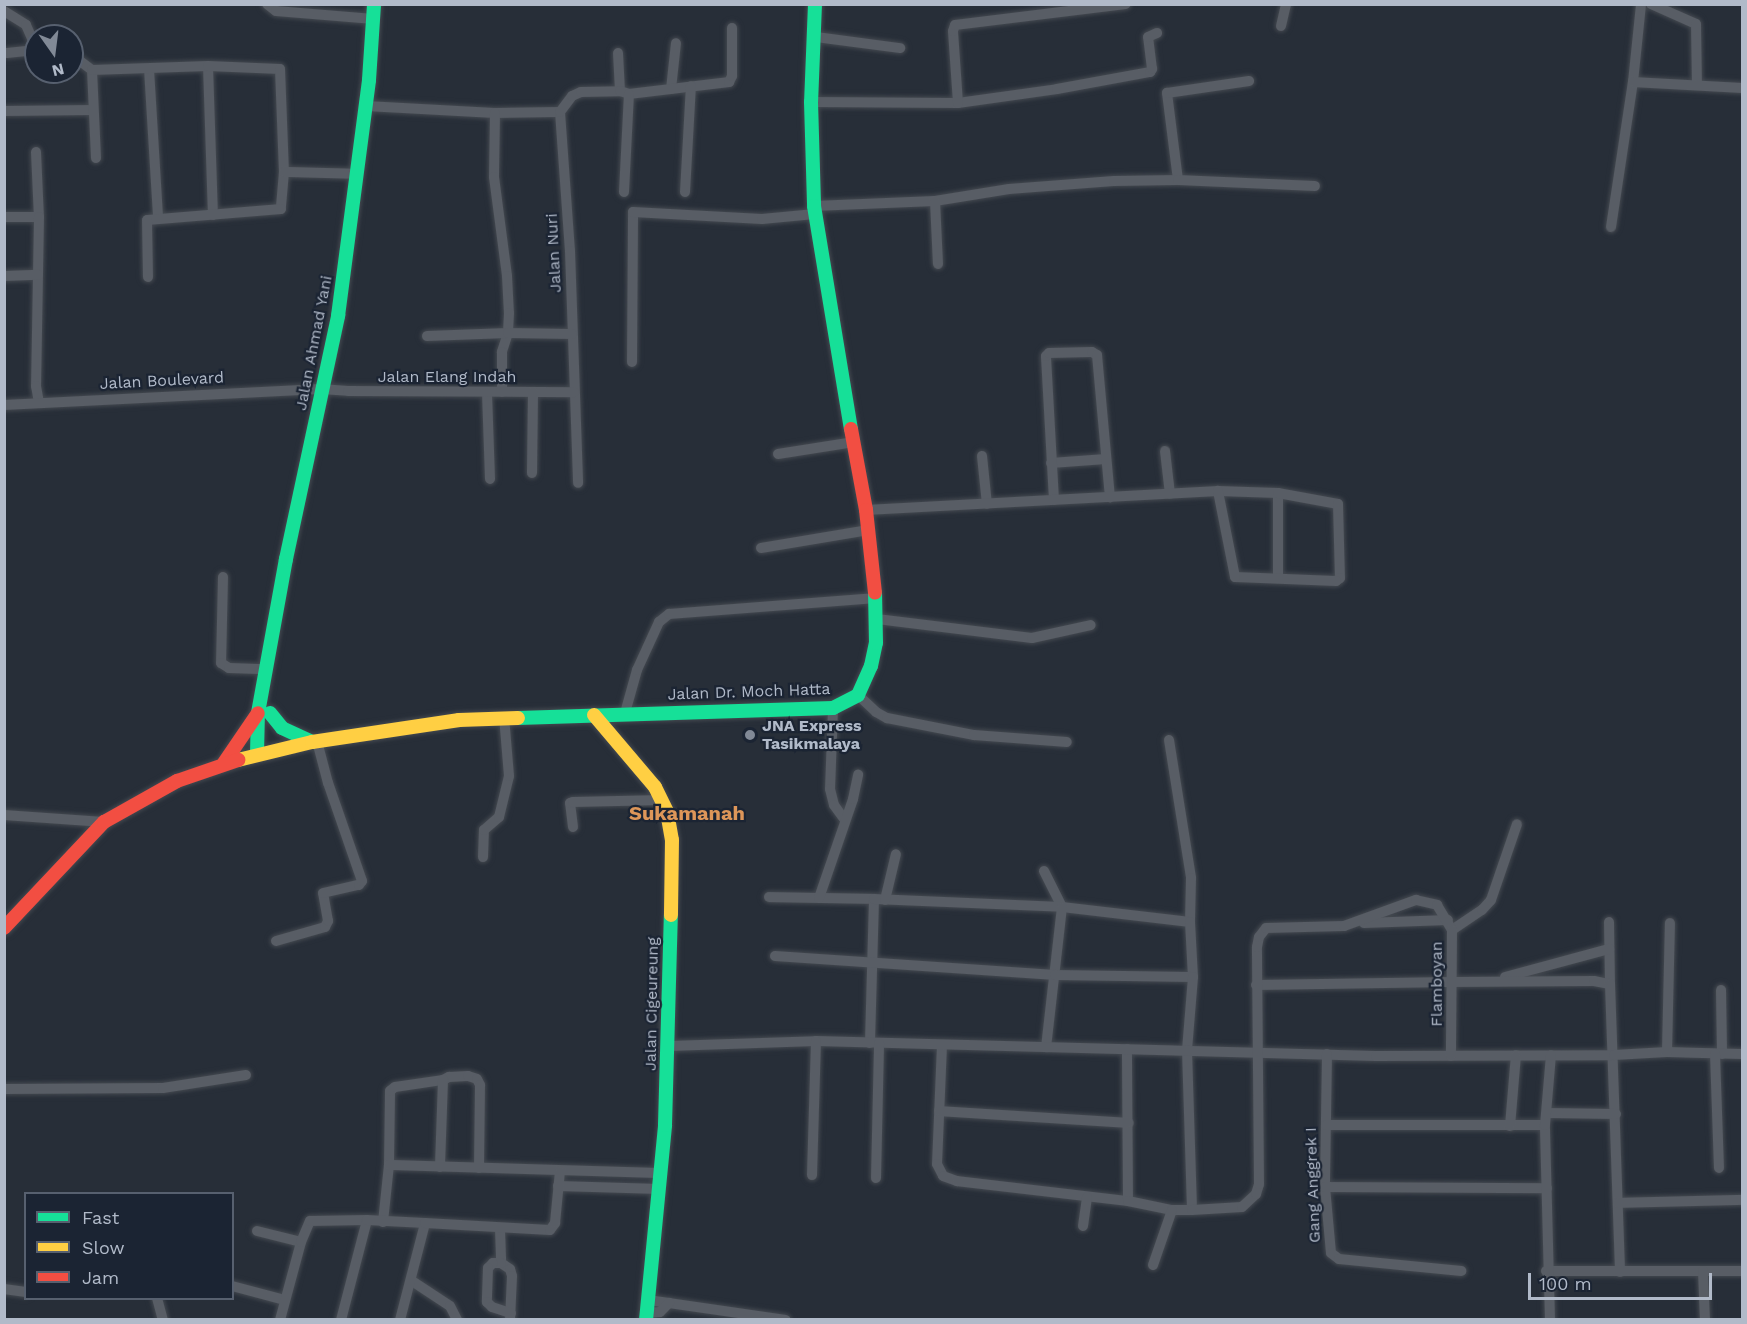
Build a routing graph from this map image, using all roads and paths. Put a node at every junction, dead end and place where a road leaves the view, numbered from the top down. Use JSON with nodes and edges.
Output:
{"nodes":[{"id":1,"x":267,"y":4,"type":"edge"},
{"id":2,"x":374,"y":4,"type":"edge"},
{"id":3,"x":816,"y":4,"type":"edge"},
{"id":4,"x":1126,"y":4,"type":"edge"},
{"id":5,"x":1286,"y":4,"type":"edge"},
{"id":6,"x":1641,"y":4,"type":"edge"},
{"id":7,"x":1651,"y":4,"type":"edge"},
{"id":8,"x":4,"y":12,"type":"edge"},
{"id":9,"x":374,"y":19,"type":"junction"},
{"id":10,"x":24,"y":24,"type":"edge"},
{"id":11,"x":1281,"y":26,"type":"dead end"},
{"id":12,"x":732,"y":28,"type":"dead end"},
{"id":13,"x":1157,"y":33,"type":"dead end"},
{"id":14,"x":816,"y":37,"type":"junction"},
{"id":15,"x":676,"y":43,"type":"dead end"},
{"id":16,"x":900,"y":48,"type":"dead end"},
{"id":17,"x":24,"y":50,"type":"edge"},
{"id":18,"x":7,"y":52,"type":"dead end"},
{"id":19,"x":618,"y":52,"type":"dead end"},
{"id":20,"x":84,"y":64,"type":"edge"},
{"id":21,"x":208,"y":66,"type":"junction"},
{"id":22,"x":149,"y":69,"type":"junction"},
{"id":23,"x":92,"y":70,"type":"junction"},
{"id":24,"x":1249,"y":81,"type":"dead end"},
{"id":25,"x":1633,"y":82,"type":"junction"},
{"id":26,"x":1697,"y":85,"type":"junction"},
{"id":27,"x":691,"y":86,"type":"junction"},
{"id":28,"x":1743,"y":88,"type":"edge"},
{"id":29,"x":671,"y":89,"type":"junction"},
{"id":30,"x":624,"y":92,"type":"junction"},
{"id":31,"x":811,"y":102,"type":"junction"},
{"id":32,"x":958,"y":103,"type":"junction"},
{"id":33,"x":366,"y":106,"type":"junction"},
{"id":34,"x":93,"y":110,"type":"junction"},
{"id":35,"x":4,"y":111,"type":"edge"},
{"id":36,"x":560,"y":112,"type":"junction"},
{"id":37,"x":495,"y":113,"type":"junction"},
{"id":38,"x":36,"y":152,"type":"dead end"},
{"id":39,"x":96,"y":158,"type":"dead end"},
{"id":40,"x":284,"y":172,"type":"junction"},
{"id":41,"x":358,"y":174,"type":"junction"},
{"id":42,"x":1178,"y":180,"type":"junction"},
{"id":43,"x":1315,"y":186,"type":"dead end"},
{"id":44,"x":624,"y":192,"type":"dead end"},
{"id":45,"x":685,"y":192,"type":"dead end"},
{"id":46,"x":935,"y":201,"type":"junction"},
{"id":47,"x":815,"y":210,"type":"junction"},
{"id":48,"x":213,"y":215,"type":"junction"},
{"id":49,"x":4,"y":217,"type":"edge"},
{"id":50,"x":39,"y":217,"type":"junction"},
{"id":51,"x":158,"y":218,"type":"junction"},
{"id":52,"x":1611,"y":227,"type":"dead end"},
{"id":53,"x":938,"y":264,"type":"dead end"},
{"id":54,"x":38,"y":275,"type":"junction"},
{"id":55,"x":4,"y":276,"type":"edge"},
{"id":56,"x":148,"y":277,"type":"dead end"},
{"id":57,"x":508,"y":333,"type":"junction"},
{"id":58,"x":572,"y":334,"type":"junction"},
{"id":59,"x":427,"y":336,"type":"dead end"},
{"id":60,"x":632,"y":362,"type":"dead end"},
{"id":61,"x":321,"y":389,"type":"junction"},
{"id":62,"x":502,"y":392,"type":"junction"},
{"id":63,"x":532,"y":392,"type":"junction"},
{"id":64,"x":574,"y":392,"type":"junction"},
{"id":65,"x":487,"y":393,"type":"junction"},
{"id":66,"x":39,"y":403,"type":"junction"},
{"id":67,"x":4,"y":405,"type":"edge"},
{"id":68,"x":854,"y":442,"type":"junction"},
{"id":69,"x":1165,"y":451,"type":"dead end"},
{"id":70,"x":778,"y":454,"type":"dead end"},
{"id":71,"x":982,"y":456,"type":"dead end"},
{"id":72,"x":1106,"y":459,"type":"junction"},
{"id":73,"x":1051,"y":463,"type":"junction"},
{"id":74,"x":532,"y":473,"type":"dead end"},
{"id":75,"x":490,"y":479,"type":"dead end"},
{"id":76,"x":578,"y":483,"type":"dead end"},
{"id":77,"x":1218,"y":491,"type":"junction"},
{"id":78,"x":1278,"y":493,"type":"junction"},
{"id":79,"x":1170,"y":494,"type":"junction"},
{"id":80,"x":1110,"y":497,"type":"junction"},
{"id":81,"x":1054,"y":500,"type":"junction"},
{"id":82,"x":987,"y":504,"type":"junction"},
{"id":83,"x":866,"y":510,"type":"junction"},
{"id":84,"x":869,"y":530,"type":"junction"},
{"id":85,"x":761,"y":548,"type":"dead end"},
{"id":86,"x":223,"y":577,"type":"dead end"},
{"id":87,"x":1278,"y":577,"type":"junction"},
{"id":88,"x":876,"y":598,"type":"junction"},
{"id":89,"x":876,"y":619,"type":"junction"},
{"id":90,"x":1091,"y":625,"type":"dead end"},
{"id":91,"x":266,"y":669,"type":"junction"},
{"id":92,"x":858,"y":695,"type":"junction"},
{"id":93,"x":833,"y":708,"type":"junction"},
{"id":94,"x":264,"y":713,"type":"junction"},
{"id":95,"x":625,"y":713,"type":"junction"},
{"id":96,"x":594,"y":714,"type":"junction"},
{"id":97,"x":504,"y":717,"type":"junction"},
{"id":98,"x":1170,"y":740,"type":"dead end"},
{"id":99,"x":315,"y":741,"type":"junction"},
{"id":100,"x":1067,"y":742,"type":"dead end"},
{"id":101,"x":274,"y":749,"type":"junction"},
{"id":102,"x":257,"y":753,"type":"junction"},
{"id":103,"x":224,"y":763,"type":"junction"},
{"id":104,"x":858,"y":775,"type":"dead end"},
{"id":105,"x":663,"y":800,"type":"junction"},
{"id":106,"x":4,"y":814,"type":"edge"},
{"id":107,"x":845,"y":820,"type":"junction"},
{"id":108,"x":104,"y":822,"type":"junction"},
{"id":109,"x":1516,"y":824,"type":"dead end"},
{"id":110,"x":573,"y":827,"type":"dead end"},
{"id":111,"x":896,"y":854,"type":"dead end"},
{"id":112,"x":483,"y":856,"type":"dead end"},
{"id":113,"x":1044,"y":871,"type":"dead end"},
{"id":114,"x":769,"y":897,"type":"dead end"},
{"id":115,"x":819,"y":898,"type":"junction"},
{"id":116,"x":880,"y":899,"type":"junction"},
{"id":117,"x":1062,"y":907,"type":"junction"},
{"id":118,"x":1190,"y":922,"type":"junction"},
{"id":119,"x":1609,"y":922,"type":"dead end"},
{"id":120,"x":1354,"y":923,"type":"junction"},
{"id":121,"x":1670,"y":923,"type":"dead end"},
{"id":122,"x":1450,"y":925,"type":"junction"},
{"id":123,"x":4,"y":928,"type":"edge"},
{"id":124,"x":276,"y":941,"type":"dead end"},
{"id":125,"x":1609,"y":949,"type":"junction"},
{"id":126,"x":775,"y":956,"type":"dead end"},
{"id":127,"x":872,"y":964,"type":"junction"},
{"id":128,"x":1055,"y":975,"type":"junction"},
{"id":129,"x":1193,"y":977,"type":"junction"},
{"id":130,"x":1490,"y":981,"type":"junction"},
{"id":131,"x":1452,"y":982,"type":"junction"},
{"id":132,"x":1610,"y":984,"type":"junction"},
{"id":133,"x":1256,"y":985,"type":"junction"},
{"id":134,"x":1721,"y":990,"type":"dead end"},
{"id":135,"x":816,"y":1041,"type":"junction"},
{"id":136,"x":874,"y":1043,"type":"junction"},
{"id":137,"x":942,"y":1045,"type":"junction"},
{"id":138,"x":669,"y":1046,"type":"junction"},
{"id":139,"x":1046,"y":1047,"type":"junction"},
{"id":140,"x":1127,"y":1049,"type":"junction"},
{"id":141,"x":1187,"y":1050,"type":"junction"},
{"id":142,"x":1256,"y":1052,"type":"junction"},
{"id":143,"x":1667,"y":1052,"type":"junction"},
{"id":144,"x":1327,"y":1054,"type":"junction"},
{"id":145,"x":1719,"y":1054,"type":"junction"},
{"id":146,"x":1743,"y":1054,"type":"edge"},
{"id":147,"x":1516,"y":1055,"type":"junction"},
{"id":148,"x":1551,"y":1055,"type":"junction"},
{"id":149,"x":1614,"y":1055,"type":"junction"},
{"id":150,"x":1451,"y":1056,"type":"junction"},
{"id":151,"x":246,"y":1075,"type":"dead end"},
{"id":152,"x":443,"y":1080,"type":"junction"},
{"id":153,"x":4,"y":1089,"type":"edge"},
{"id":154,"x":939,"y":1111,"type":"junction"},
{"id":155,"x":1547,"y":1113,"type":"junction"},
{"id":156,"x":1616,"y":1114,"type":"junction"},
{"id":157,"x":1129,"y":1123,"type":"junction"},
{"id":158,"x":1326,"y":1125,"type":"junction"},
{"id":159,"x":1545,"y":1125,"type":"junction"},
{"id":160,"x":1510,"y":1126,"type":"junction"},
{"id":161,"x":389,"y":1165,"type":"junction"},
{"id":162,"x":440,"y":1167,"type":"junction"},
{"id":163,"x":479,"y":1168,"type":"junction"},
{"id":164,"x":1719,"y":1168,"type":"dead end"},
{"id":165,"x":560,"y":1171,"type":"junction"},
{"id":166,"x":662,"y":1173,"type":"junction"},
{"id":167,"x":812,"y":1175,"type":"dead end"},
{"id":168,"x":876,"y":1178,"type":"dead end"},
{"id":169,"x":558,"y":1186,"type":"junction"},
{"id":170,"x":1325,"y":1187,"type":"junction"},
{"id":171,"x":1547,"y":1188,"type":"junction"},
{"id":172,"x":660,"y":1189,"type":"junction"},
{"id":173,"x":1087,"y":1197,"type":"junction"},
{"id":174,"x":1743,"y":1200,"type":"edge"},
{"id":175,"x":1128,"y":1201,"type":"junction"},
{"id":176,"x":1618,"y":1203,"type":"junction"},
{"id":177,"x":1172,"y":1210,"type":"junction"},
{"id":178,"x":1192,"y":1210,"type":"junction"},
{"id":179,"x":367,"y":1220,"type":"junction"},
{"id":180,"x":383,"y":1222,"type":"junction"},
{"id":181,"x":425,"y":1223,"type":"junction"},
{"id":182,"x":1083,"y":1226,"type":"dead end"},
{"id":183,"x":500,"y":1229,"type":"junction"},
{"id":184,"x":256,"y":1231,"type":"dead end"},
{"id":185,"x":301,"y":1242,"type":"junction"},
{"id":186,"x":501,"y":1263,"type":"junction"},
{"id":187,"x":1153,"y":1265,"type":"dead end"},
{"id":188,"x":1461,"y":1271,"type":"dead end"},
{"id":189,"x":1546,"y":1271,"type":"junction"},
{"id":190,"x":1703,"y":1271,"type":"junction"},
{"id":191,"x":1743,"y":1271,"type":"edge"},
{"id":192,"x":1620,"y":1272,"type":"junction"},
{"id":193,"x":411,"y":1281,"type":"junction"},
{"id":194,"x":234,"y":1287,"type":"edge"},
{"id":195,"x":4,"y":1289,"type":"edge"},
{"id":196,"x":24,"y":1292,"type":"edge"},
{"id":197,"x":157,"y":1300,"type":"edge"},
{"id":198,"x":285,"y":1300,"type":"junction"},
{"id":199,"x":647,"y":1311,"type":"edge"},
{"id":200,"x":511,"y":1316,"type":"edge"},
{"id":201,"x":756,"y":1317,"type":"edge"},
{"id":202,"x":164,"y":1320,"type":"edge"},
{"id":203,"x":280,"y":1320,"type":"edge"},
{"id":204,"x":341,"y":1320,"type":"edge"},
{"id":205,"x":400,"y":1320,"type":"edge"},
{"id":206,"x":457,"y":1320,"type":"edge"},
{"id":207,"x":786,"y":1320,"type":"edge"},
{"id":208,"x":1550,"y":1320,"type":"edge"},
{"id":209,"x":1705,"y":1320,"type":"edge"}],
"edges":[{"from":1,"to":9,"type":"street"},
{"from":2,"to":9,"type":"main road","name":"Jalan Ahmad Yani"},
{"from":3,"to":14,"type":"main road"},
{"from":4,"to":32,"type":"street"},
{"from":5,"to":11,"type":"street"},
{"from":6,"to":25,"type":"street"},
{"from":7,"to":26,"type":"street"},
{"from":8,"to":10,"type":"street"},
{"from":9,"to":33,"type":"main road","name":"Jalan Ahmad Yani"},
{"from":12,"to":27,"type":"street"},
{"from":13,"to":32,"type":"street"},
{"from":14,"to":16,"type":"street"},
{"from":14,"to":31,"type":"main road"},
{"from":15,"to":29,"type":"street"},
{"from":17,"to":18,"type":"street"},
{"from":19,"to":30,"type":"street"},
{"from":20,"to":23,"type":"street"},
{"from":21,"to":22,"type":"street"},
{"from":21,"to":40,"type":"street"},
{"from":21,"to":48,"type":"street"},
{"from":22,"to":23,"type":"street"},
{"from":22,"to":51,"type":"street"},
{"from":23,"to":34,"type":"street"},
{"from":24,"to":42,"type":"street"},
{"from":25,"to":26,"type":"street"},
{"from":25,"to":52,"type":"street"},
{"from":26,"to":28,"type":"street"},
{"from":27,"to":29,"type":"street"},
{"from":27,"to":45,"type":"street"},
{"from":29,"to":30,"type":"street"},
{"from":30,"to":36,"type":"street"},
{"from":30,"to":44,"type":"street"},
{"from":31,"to":32,"type":"street"},
{"from":31,"to":47,"type":"main road"},
{"from":33,"to":37,"type":"street"},
{"from":33,"to":41,"type":"main road","name":"Jalan Ahmad Yani"},
{"from":34,"to":35,"type":"street"},
{"from":34,"to":39,"type":"street"},
{"from":36,"to":37,"type":"street"},
{"from":36,"to":58,"type":"street","name":"Jalan Nuri"},
{"from":37,"to":57,"type":"street"},
{"from":38,"to":50,"type":"street"},
{"from":40,"to":41,"type":"street"},
{"from":40,"to":48,"type":"street"},
{"from":41,"to":61,"type":"main road","name":"Jalan Ahmad Yani"},
{"from":42,"to":43,"type":"street"},
{"from":42,"to":46,"type":"street"},
{"from":46,"to":47,"type":"street"},
{"from":46,"to":53,"type":"street"},
{"from":47,"to":60,"type":"street"},
{"from":47,"to":68,"type":"main road"},
{"from":48,"to":51,"type":"street"},
{"from":49,"to":50,"type":"street"},
{"from":50,"to":54,"type":"street"},
{"from":51,"to":56,"type":"street"},
{"from":54,"to":55,"type":"street"},
{"from":54,"to":66,"type":"street"},
{"from":57,"to":58,"type":"street"},
{"from":57,"to":59,"type":"street"},
{"from":57,"to":62,"type":"street"},
{"from":58,"to":64,"type":"street","name":"Jalan Nuri"},
{"from":61,"to":65,"type":"street","name":"Jalan Elang Indah"},
{"from":61,"to":66,"type":"street","name":"Jalan Boulevard"},
{"from":61,"to":91,"type":"main road","name":"Jalan Ahmad Yani"},
{"from":62,"to":63,"type":"street","name":"Jalan Elang Indah"},
{"from":62,"to":65,"type":"street","name":"Jalan Elang Indah"},
{"from":63,"to":64,"type":"street","name":"Jalan Elang Indah"},
{"from":63,"to":74,"type":"street"},
{"from":64,"to":76,"type":"street","name":"Jalan Nuri"},
{"from":65,"to":75,"type":"street"},
{"from":66,"to":67,"type":"street","name":"Jalan Boulevard"},
{"from":68,"to":70,"type":"street"},
{"from":68,"to":83,"type":"main road"},
{"from":69,"to":79,"type":"street"},
{"from":71,"to":82,"type":"street"},
{"from":72,"to":73,"type":"street"},
{"from":72,"to":73,"type":"street"},
{"from":72,"to":80,"type":"street"},
{"from":73,"to":81,"type":"street"},
{"from":77,"to":78,"type":"street"},
{"from":77,"to":79,"type":"street"},
{"from":77,"to":87,"type":"street"},
{"from":78,"to":87,"type":"street"},
{"from":78,"to":87,"type":"street"},
{"from":79,"to":80,"type":"street"},
{"from":80,"to":81,"type":"street"},
{"from":81,"to":82,"type":"street"},
{"from":82,"to":83,"type":"street"},
{"from":83,"to":84,"type":"main road"},
{"from":84,"to":85,"type":"street"},
{"from":84,"to":88,"type":"main road"},
{"from":86,"to":91,"type":"street"},
{"from":88,"to":89,"type":"main road"},
{"from":88,"to":95,"type":"street"},
{"from":89,"to":90,"type":"street"},
{"from":89,"to":92,"type":"main road"},
{"from":91,"to":94,"type":"main road","name":"Jalan Ahmad Yani"},
{"from":92,"to":93,"type":"main road","name":"Jalan Dr. Moch Hatta"},
{"from":92,"to":100,"type":"street"},
{"from":93,"to":95,"type":"main road","name":"Jalan Dr. Moch Hatta"},
{"from":93,"to":107,"type":"street"},
{"from":94,"to":99,"type":"main road"},
{"from":94,"to":101,"type":"main road","name":"Jalan Ahmad Yani"},
{"from":94,"to":102,"type":"main road","name":"Jalan Ahmad Yani"},
{"from":94,"to":103,"type":"main road"},
{"from":95,"to":96,"type":"main road","name":"Jalan Dr. Moch Hatta"},
{"from":96,"to":97,"type":"main road","name":"Jalan Dr. Moch Hatta"},
{"from":96,"to":105,"type":"main road","name":"Jalan Cigeureung"},
{"from":97,"to":99,"type":"main road","name":"Jalan Dr. Moch Hatta"},
{"from":97,"to":112,"type":"street"},
{"from":98,"to":118,"type":"street"},
{"from":99,"to":101,"type":"main road","name":"Jalan Dr. Moch Hatta"},
{"from":99,"to":124,"type":"street"},
{"from":101,"to":102,"type":"main road","name":"Jalan Dr. Moch Hatta"},
{"from":102,"to":103,"type":"main road","name":"Jalan Dr. Moch Hatta"},
{"from":103,"to":108,"type":"main road","name":"Jalan Dr. Moch Hatta"},
{"from":104,"to":107,"type":"street"},
{"from":105,"to":110,"type":"street"},
{"from":105,"to":138,"type":"main road","name":"Jalan Cigeureung"},
{"from":106,"to":108,"type":"street"},
{"from":107,"to":115,"type":"street"},
{"from":108,"to":123,"type":"main road","name":"Jalan Dr. Moch Hatta"},
{"from":109,"to":122,"type":"street"},
{"from":111,"to":116,"type":"street"},
{"from":113,"to":117,"type":"street"},
{"from":114,"to":115,"type":"street"},
{"from":115,"to":116,"type":"street"},
{"from":116,"to":117,"type":"street"},
{"from":116,"to":127,"type":"street"},
{"from":117,"to":118,"type":"street"},
{"from":117,"to":128,"type":"street"},
{"from":118,"to":129,"type":"street"},
{"from":119,"to":125,"type":"street"},
{"from":120,"to":122,"type":"street"},
{"from":120,"to":122,"type":"street","name":"Flamboyan"},
{"from":120,"to":133,"type":"street","name":"Flamboyan"},
{"from":121,"to":143,"type":"street"},
{"from":122,"to":131,"type":"street","name":"Flamboyan"},
{"from":125,"to":130,"type":"street"},
{"from":125,"to":132,"type":"street"},
{"from":126,"to":127,"type":"street"},
{"from":127,"to":128,"type":"street"},
{"from":127,"to":136,"type":"street"},
{"from":128,"to":129,"type":"street"},
{"from":128,"to":139,"type":"street"},
{"from":129,"to":141,"type":"street"},
{"from":130,"to":131,"type":"street"},
{"from":130,"to":132,"type":"street"},
{"from":131,"to":133,"type":"street"},
{"from":131,"to":150,"type":"street","name":"Flamboyan"},
{"from":132,"to":149,"type":"street"},
{"from":133,"to":142,"type":"street"},
{"from":134,"to":145,"type":"street"},
{"from":135,"to":136,"type":"street"},
{"from":135,"to":138,"type":"street"},
{"from":135,"to":167,"type":"street"},
{"from":136,"to":137,"type":"street"},
{"from":136,"to":168,"type":"street"},
{"from":137,"to":139,"type":"street"},
{"from":137,"to":154,"type":"street"},
{"from":138,"to":166,"type":"main road","name":"Jalan Cigeureung"},
{"from":139,"to":140,"type":"street"},
{"from":140,"to":141,"type":"street"},
{"from":140,"to":157,"type":"street"},
{"from":141,"to":142,"type":"street"},
{"from":141,"to":178,"type":"street"},
{"from":142,"to":144,"type":"street"},
{"from":142,"to":178,"type":"street"},
{"from":143,"to":145,"type":"street"},
{"from":143,"to":149,"type":"street"},
{"from":144,"to":150,"type":"street"},
{"from":144,"to":158,"type":"street","name":"Gang Anggrek I"},
{"from":145,"to":146,"type":"street"},
{"from":145,"to":164,"type":"street"},
{"from":147,"to":148,"type":"street"},
{"from":147,"to":150,"type":"street"},
{"from":147,"to":160,"type":"street"},
{"from":148,"to":149,"type":"street"},
{"from":148,"to":155,"type":"street"},
{"from":149,"to":156,"type":"street"},
{"from":151,"to":153,"type":"street"},
{"from":152,"to":161,"type":"street"},
{"from":152,"to":162,"type":"street"},
{"from":152,"to":163,"type":"street"},
{"from":154,"to":157,"type":"street"},
{"from":154,"to":173,"type":"street"},
{"from":155,"to":156,"type":"street"},
{"from":155,"to":159,"type":"street"},
{"from":156,"to":176,"type":"street"},
{"from":157,"to":175,"type":"street"},
{"from":158,"to":160,"type":"street"},
{"from":158,"to":170,"type":"street","name":"Gang Anggrek I"},
{"from":159,"to":160,"type":"street"},
{"from":159,"to":171,"type":"street"},
{"from":161,"to":162,"type":"street"},
{"from":161,"to":180,"type":"street"},
{"from":162,"to":163,"type":"street"},
{"from":163,"to":165,"type":"street"},
{"from":165,"to":166,"type":"street"},
{"from":165,"to":169,"type":"street"},
{"from":166,"to":172,"type":"main road","name":"Jalan Cigeureung"},
{"from":169,"to":172,"type":"street"},
{"from":169,"to":183,"type":"street"},
{"from":170,"to":171,"type":"street"},
{"from":170,"to":188,"type":"street","name":"Gang Anggrek I"},
{"from":171,"to":189,"type":"street"},
{"from":172,"to":199,"type":"main road","name":"Jalan Cigeureung"},
{"from":173,"to":175,"type":"street"},
{"from":173,"to":182,"type":"street"},
{"from":174,"to":176,"type":"street"},
{"from":175,"to":177,"type":"street"},
{"from":176,"to":192,"type":"street"},
{"from":177,"to":178,"type":"street"},
{"from":177,"to":187,"type":"street"},
{"from":179,"to":180,"type":"street"},
{"from":179,"to":185,"type":"street"},
{"from":179,"to":204,"type":"street"},
{"from":180,"to":181,"type":"street"},
{"from":181,"to":183,"type":"street"},
{"from":181,"to":193,"type":"street"},
{"from":183,"to":186,"type":"street"},
{"from":184,"to":185,"type":"street"},
{"from":185,"to":198,"type":"street"},
{"from":186,"to":200,"type":"street"},
{"from":186,"to":200,"type":"street"},
{"from":189,"to":192,"type":"street"},
{"from":189,"to":208,"type":"street"},
{"from":190,"to":191,"type":"street"},
{"from":190,"to":192,"type":"street"},
{"from":190,"to":209,"type":"street"},
{"from":193,"to":205,"type":"street"},
{"from":193,"to":206,"type":"street"},
{"from":194,"to":198,"type":"street"},
{"from":195,"to":196,"type":"street"},
{"from":197,"to":202,"type":"street"},
{"from":198,"to":203,"type":"street"},
{"from":199,"to":201,"type":"street"},
{"from":201,"to":207,"type":"street"}]}
